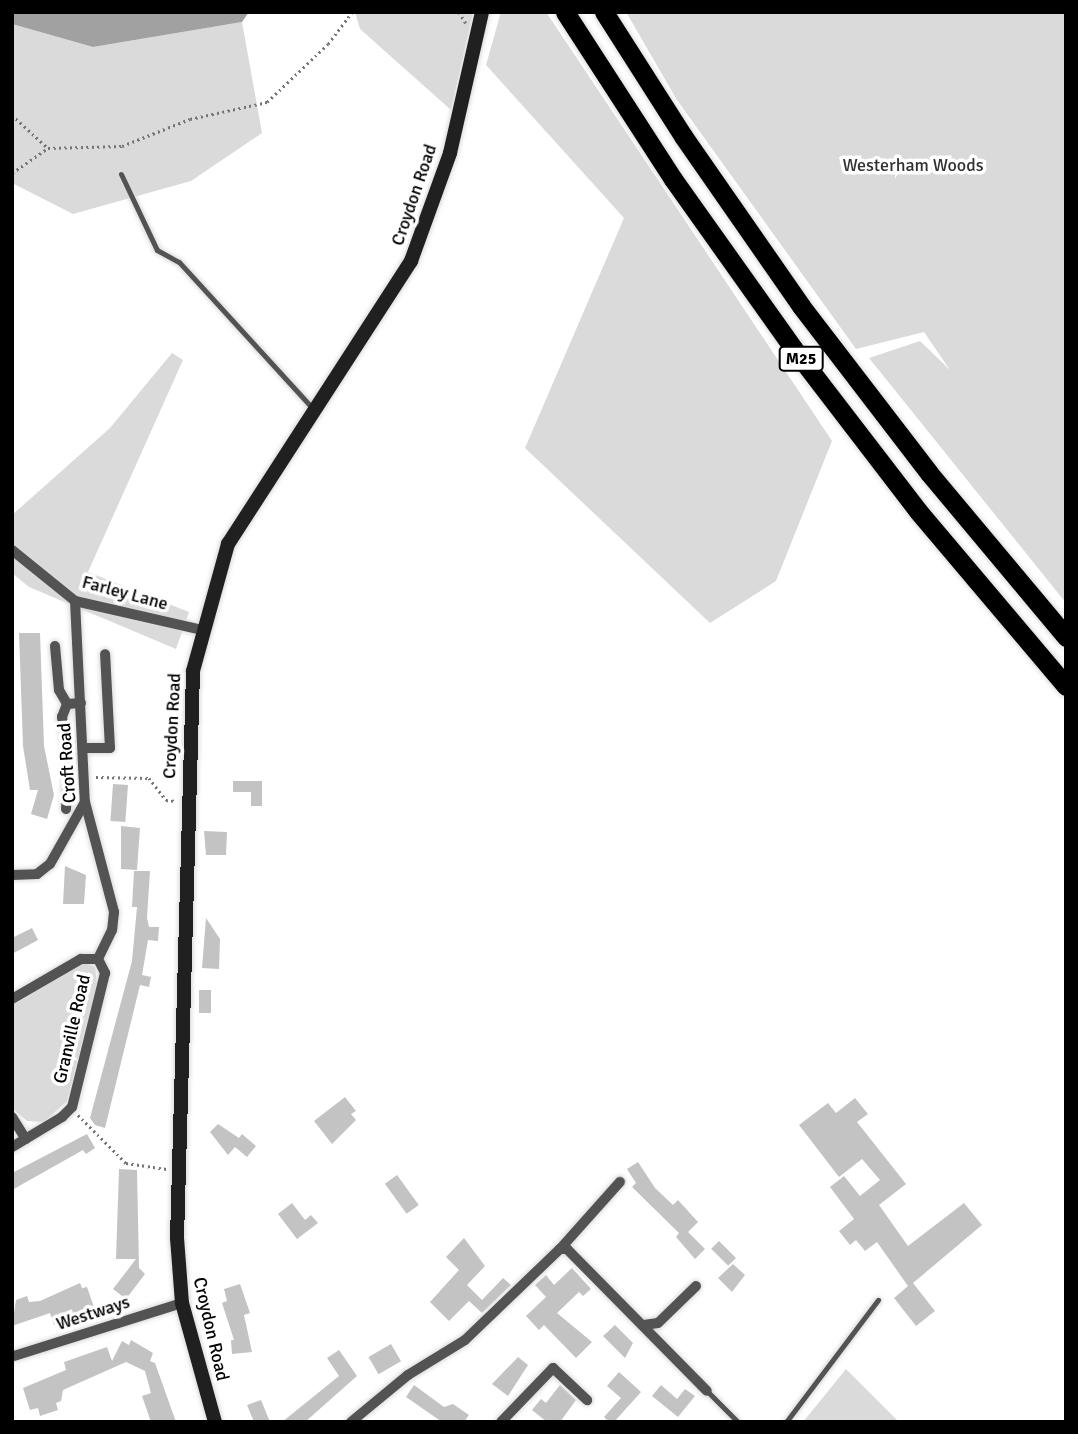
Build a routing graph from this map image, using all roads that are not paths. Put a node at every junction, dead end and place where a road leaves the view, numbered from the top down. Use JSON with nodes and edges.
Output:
{"nodes":[{"id":1,"x":482,"y":12,"type":"edge"},
{"id":2,"x":565,"y":12,"type":"edge"},
{"id":3,"x":604,"y":12,"type":"edge"},
{"id":4,"x":121,"y":174,"type":"dead end"},
{"id":5,"x":314,"y":410,"type":"junction"},
{"id":6,"x":12,"y":550,"type":"edge"},
{"id":7,"x":75,"y":601,"type":"junction"},
{"id":8,"x":203,"y":630,"type":"junction"},
{"id":9,"x":1066,"y":637,"type":"edge"},
{"id":10,"x":55,"y":646,"type":"dead end"},
{"id":11,"x":105,"y":654,"type":"dead end"},
{"id":12,"x":1066,"y":686,"type":"edge"},
{"id":13,"x":81,"y":703,"type":"junction"},
{"id":14,"x":67,"y":704,"type":"junction"},
{"id":15,"x":83,"y":748,"type":"junction"},
{"id":16,"x":85,"y":802,"type":"junction"},
{"id":17,"x":66,"y":810,"type":"dead end"},
{"id":18,"x":12,"y":875,"type":"edge"},
{"id":19,"x":98,"y":959,"type":"junction"},
{"id":20,"x":12,"y":999,"type":"edge"},
{"id":21,"x":12,"y":1117,"type":"edge"},
{"id":22,"x":26,"y":1139,"type":"junction"},
{"id":23,"x":12,"y":1147,"type":"edge"},
{"id":24,"x":620,"y":1182,"type":"dead end"},
{"id":25,"x":560,"y":1249,"type":"junction"},
{"id":26,"x":696,"y":1286,"type":"dead end"},
{"id":27,"x":878,"y":1300,"type":"dead end"},
{"id":28,"x":182,"y":1303,"type":"junction"},
{"id":29,"x":642,"y":1323,"type":"junction"},
{"id":30,"x":13,"y":1360,"type":"edge"},
{"id":31,"x":707,"y":1391,"type":"joint"},
{"id":32,"x":587,"y":1400,"type":"dead end"},
{"id":33,"x":215,"y":1422,"type":"edge"},
{"id":34,"x":351,"y":1422,"type":"edge"},
{"id":35,"x":501,"y":1422,"type":"edge"},
{"id":36,"x":737,"y":1422,"type":"edge"},
{"id":37,"x":786,"y":1422,"type":"edge"}],
"edges":[{"from":1,"to":5,"type":"main road","name":"Croydon Road"},
{"from":2,"to":12,"type":"highway","number":"M25"},
{"from":3,"to":9,"type":"highway","number":"M25"},
{"from":4,"to":5,"type":"lane"},
{"from":5,"to":8,"type":"main road","name":"Croydon Road"},
{"from":6,"to":7,"type":"street","name":"Farley Lane"},
{"from":7,"to":8,"type":"street","name":"Farley Lane"},
{"from":7,"to":13,"type":"street","name":"Croft Road"},
{"from":8,"to":28,"type":"main road","name":"Croydon Road"},
{"from":10,"to":14,"type":"street"},
{"from":11,"to":15,"type":"street"},
{"from":13,"to":14,"type":"street"},
{"from":13,"to":15,"type":"street","name":"Croft Road"},
{"from":14,"to":17,"type":"street"},
{"from":15,"to":16,"type":"street","name":"Croft Road"},
{"from":16,"to":18,"type":"street"},
{"from":16,"to":19,"type":"street","name":"Croft Road"},
{"from":19,"to":20,"type":"street","name":"Granville Road"},
{"from":19,"to":22,"type":"street","name":"Granville Road"},
{"from":21,"to":22,"type":"street"},
{"from":22,"to":23,"type":"street","name":"Granville Road"},
{"from":24,"to":25,"type":"street"},
{"from":25,"to":29,"type":"street"},
{"from":25,"to":34,"type":"street"},
{"from":26,"to":29,"type":"street"},
{"from":27,"to":37,"type":"lane"},
{"from":28,"to":30,"type":"street","name":"Westways"},
{"from":28,"to":33,"type":"main road","name":"Croydon Road"},
{"from":29,"to":31,"type":"street"},
{"from":31,"to":36,"type":"lane"},
{"from":32,"to":35,"type":"street"}]}
